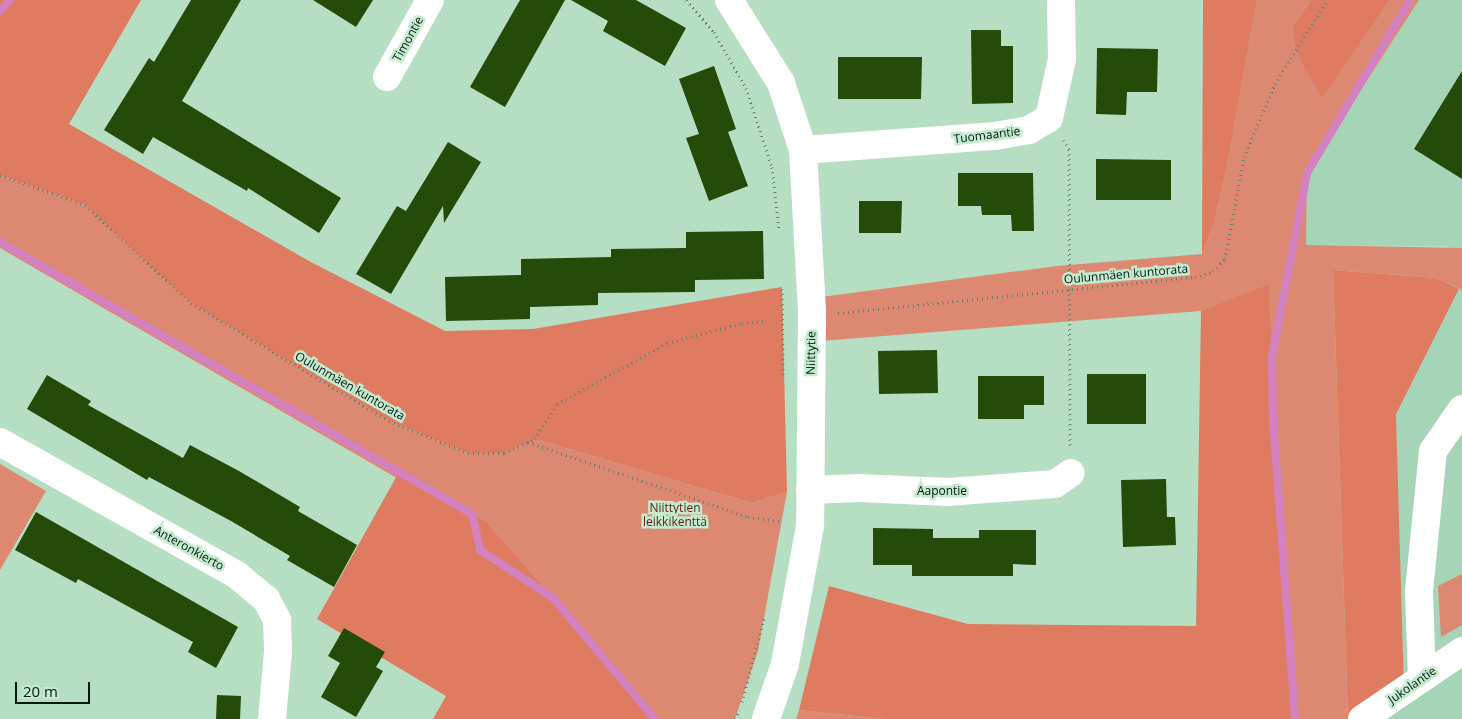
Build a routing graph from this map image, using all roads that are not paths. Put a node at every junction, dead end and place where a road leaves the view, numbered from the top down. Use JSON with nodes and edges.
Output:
{"nodes":[{"id":1,"x":430,"y":0,"type":"edge"},
{"id":2,"x":729,"y":0,"type":"edge"},
{"id":3,"x":1061,"y":0,"type":"edge"},
{"id":4,"x":387,"y":77,"type":"dead end"},
{"id":5,"x":802,"y":150,"type":"junction"},
{"id":6,"x":1462,"y":409,"type":"edge"},
{"id":7,"x":0,"y":442,"type":"edge"},
{"id":8,"x":1070,"y":473,"type":"road end"},
{"id":9,"x":810,"y":490,"type":"junction"},
{"id":10,"x":1462,"y":651,"type":"edge"},
{"id":11,"x":1422,"y":678,"type":"junction"},
{"id":12,"x":272,"y":719,"type":"edge"},
{"id":13,"x":766,"y":719,"type":"edge"},
{"id":14,"x":1362,"y":719,"type":"edge"}],
"edges":[{"from":1,"to":4,"type":"street","name":"Timontie"},
{"from":2,"to":5,"type":"street","name":"Niittytie"},
{"from":3,"to":5,"type":"street","name":"Tuomaantie"},
{"from":5,"to":9,"type":"street","name":"Niittytie"},
{"from":6,"to":11,"type":"street"},
{"from":7,"to":12,"type":"street","name":"Anteronkierto"},
{"from":8,"to":9,"type":"street","name":"Aapontie"},
{"from":9,"to":13,"type":"street","name":"Niittytie"},
{"from":10,"to":11,"type":"street","name":"Jukolantie"},
{"from":11,"to":14,"type":"street","name":"Jukolantie"}]}
